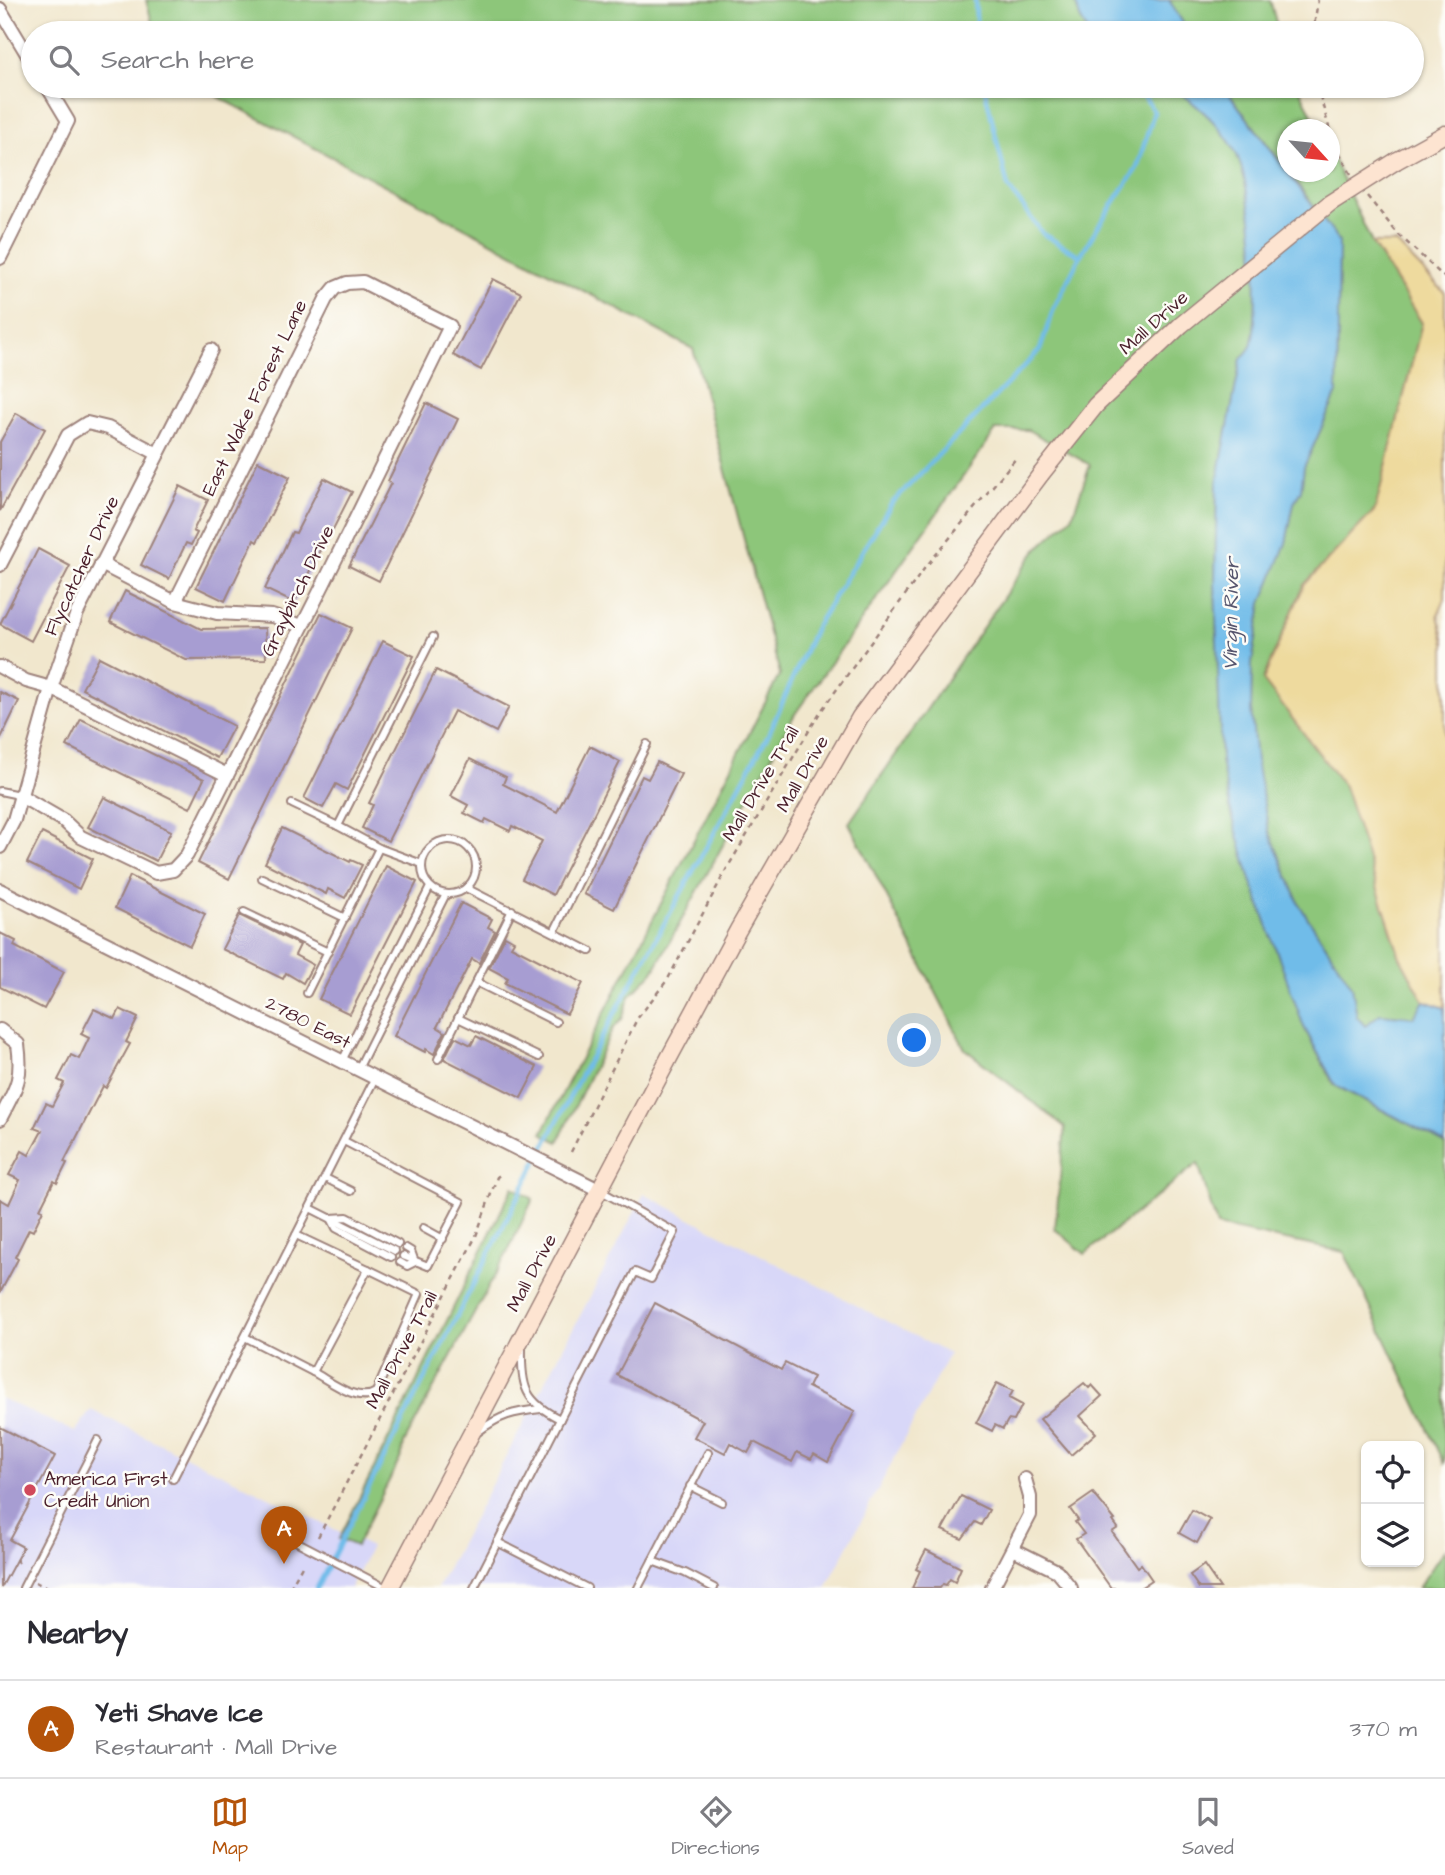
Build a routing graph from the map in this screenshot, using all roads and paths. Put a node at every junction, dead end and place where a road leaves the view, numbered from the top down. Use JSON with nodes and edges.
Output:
{"nodes":[{"id":1,"x":1318,"y":0,"type":"edge"},
{"id":2,"x":0,"y":9,"type":"edge"},
{"id":3,"x":1315,"y":21,"type":"edge"},
{"id":4,"x":21,"y":44,"type":"edge"},
{"id":5,"x":54,"y":98,"type":"edge"},
{"id":6,"x":1445,"y":134,"type":"edge"},
{"id":7,"x":0,"y":258,"type":"edge"},
{"id":8,"x":450,"y":326,"type":"joint"},
{"id":9,"x":211,"y":350,"type":"dead end"},
{"id":10,"x":158,"y":454,"type":"junction"},
{"id":11,"x":1017,"y":457,"type":"dead end"},
{"id":12,"x":0,"y":565,"type":"edge"},
{"id":13,"x":101,"y":565,"type":"junction"},
{"id":14,"x":176,"y":602,"type":"junction"},
{"id":15,"x":302,"y":626,"type":"junction"},
{"id":16,"x":433,"y":637,"type":"dead end"},
{"id":17,"x":0,"y":667,"type":"edge"},
{"id":18,"x":51,"y":688,"type":"junction"},
{"id":19,"x":648,"y":744,"type":"dead end"},
{"id":20,"x":227,"y":775,"type":"junction"},
{"id":21,"x":0,"y":791,"type":"edge"},
{"id":22,"x":19,"y":795,"type":"junction"},
{"id":23,"x":292,"y":804,"type":"dead end"},
{"id":24,"x":338,"y":827,"type":"junction"},
{"id":25,"x":0,"y":847,"type":"edge"},
{"id":26,"x":379,"y":848,"type":"junction"},
{"id":27,"x":422,"y":864,"type":"junction"},
{"id":28,"x":262,"y":878,"type":"dead end"},
{"id":29,"x":430,"y":887,"type":"junction"},
{"id":30,"x":466,"y":888,"type":"junction"},
{"id":31,"x":0,"y":890,"type":"edge"},
{"id":32,"x":446,"y":894,"type":"junction"},
{"id":33,"x":512,"y":910,"type":"junction"},
{"id":34,"x":244,"y":912,"type":"dead end"},
{"id":35,"x":345,"y":918,"type":"junction"},
{"id":36,"x":554,"y":932,"type":"junction"},
{"id":37,"x":590,"y":951,"type":"dead end"},
{"id":38,"x":328,"y":952,"type":"junction"},
{"id":39,"x":476,"y":982,"type":"junction"},
{"id":40,"x":307,"y":993,"type":"dead end"},
{"id":41,"x":458,"y":1018,"type":"junction"},
{"id":42,"x":556,"y":1022,"type":"dead end"},
{"id":43,"x":0,"y":1030,"type":"edge"},
{"id":44,"x":539,"y":1057,"type":"dead end"},
{"id":45,"x":438,"y":1059,"type":"dead end"},
{"id":46,"x":342,"y":1061,"type":"junction"},
{"id":47,"x":358,"y":1069,"type":"junction"},
{"id":48,"x":376,"y":1078,"type":"junction"},
{"id":49,"x":0,"y":1119,"type":"edge"},
{"id":50,"x":344,"y":1141,"type":"junction"},
{"id":51,"x":570,"y":1152,"type":"dead end"},
{"id":52,"x":503,"y":1173,"type":"dead end"},
{"id":53,"x":325,"y":1178,"type":"junction"},
{"id":54,"x":599,"y":1190,"type":"junction"},
{"id":55,"x":351,"y":1191,"type":"dead end"},
{"id":56,"x":310,"y":1208,"type":"junction"},
{"id":57,"x":331,"y":1218,"type":"junction"},
{"id":58,"x":423,"y":1228,"type":"dead end"},
{"id":59,"x":296,"y":1235,"type":"junction"},
{"id":60,"x":443,"y":1239,"type":"junction"},
{"id":61,"x":403,"y":1255,"type":"dead end"},
{"id":62,"x":368,"y":1269,"type":"junction"},
{"id":63,"x":245,"y":1337,"type":"junction"},
{"id":64,"x":522,"y":1337,"type":"junction"},
{"id":65,"x":313,"y":1372,"type":"junction"},
{"id":66,"x":541,"y":1409,"type":"junction"},
{"id":67,"x":560,"y":1419,"type":"junction"},
{"id":68,"x":98,"y":1440,"type":"dead end"},
{"id":69,"x":468,"y":1440,"type":"junction"},
{"id":70,"x":708,"y":1453,"type":"dead end"},
{"id":71,"x":173,"y":1479,"type":"dead end"},
{"id":72,"x":1025,"y":1479,"type":"dead end"},
{"id":73,"x":691,"y":1486,"type":"junction"},
{"id":74,"x":722,"y":1502,"type":"dead end"},
{"id":75,"x":284,"y":1535,"type":"dead end"},
{"id":76,"x":318,"y":1537,"type":"dead end"},
{"id":77,"x":497,"y":1542,"type":"junction"},
{"id":78,"x":1013,"y":1549,"type":"junction"},
{"id":79,"x":652,"y":1561,"type":"junction"},
{"id":80,"x":304,"y":1562,"type":"dead end"},
{"id":81,"x":23,"y":1588,"type":"edge"},
{"id":82,"x":290,"y":1588,"type":"edge"},
{"id":83,"x":388,"y":1588,"type":"edge"},
{"id":84,"x":474,"y":1588,"type":"edge"},
{"id":85,"x":587,"y":1588,"type":"edge"},
{"id":86,"x":638,"y":1588,"type":"edge"},
{"id":87,"x":714,"y":1588,"type":"edge"},
{"id":88,"x":992,"y":1588,"type":"edge"},
{"id":89,"x":1071,"y":1588,"type":"edge"}],
"edges":[{"from":1,"to":3,"type":"path"},
{"from":2,"to":4,"type":"street"},
{"from":5,"to":7,"type":"street"},
{"from":6,"to":54,"type":"main road","name":"Mall Drive","bridge":true},
{"from":8,"to":14,"type":"street","name":"East Wake Forest Lane"},
{"from":8,"to":15,"type":"street","name":"Graybirch Drive"},
{"from":9,"to":10,"type":"street","name":"Flycatcher Drive"},
{"from":10,"to":12,"type":"street"},
{"from":10,"to":13,"type":"street","name":"Flycatcher Drive"},
{"from":11,"to":51,"type":"path","name":"Mall Drive Trail"},
{"from":13,"to":14,"type":"street"},
{"from":13,"to":18,"type":"street","name":"Flycatcher Drive"},
{"from":14,"to":15,"type":"street"},
{"from":15,"to":20,"type":"street","name":"Graybirch Drive"},
{"from":16,"to":24,"type":"lane"},
{"from":17,"to":18,"type":"street"},
{"from":18,"to":20,"type":"street"},
{"from":18,"to":22,"type":"street","name":"Flycatcher Drive"},
{"from":19,"to":36,"type":"lane"},
{"from":20,"to":22,"type":"street","name":"Graybirch Drive"},
{"from":21,"to":22,"type":"lane"},
{"from":22,"to":25,"type":"street","name":"Flycatcher Drive"},
{"from":23,"to":24,"type":"lane"},
{"from":24,"to":26,"type":"lane"},
{"from":26,"to":27,"type":"lane"},
{"from":26,"to":35,"type":"lane"},
{"from":27,"to":29,"type":"lane"},
{"from":27,"to":30,"type":"lane"},
{"from":28,"to":35,"type":"lane"},
{"from":29,"to":32,"type":"lane"},
{"from":29,"to":46,"type":"lane"},
{"from":30,"to":32,"type":"lane"},
{"from":30,"to":33,"type":"lane"},
{"from":31,"to":46,"type":"street","name":"2780 East"},
{"from":32,"to":47,"type":"lane"},
{"from":33,"to":36,"type":"lane"},
{"from":33,"to":39,"type":"lane"},
{"from":34,"to":38,"type":"lane"},
{"from":35,"to":38,"type":"lane"},
{"from":36,"to":37,"type":"lane"},
{"from":38,"to":40,"type":"lane"},
{"from":39,"to":41,"type":"lane"},
{"from":39,"to":42,"type":"lane"},
{"from":41,"to":44,"type":"lane"},
{"from":41,"to":45,"type":"lane"},
{"from":43,"to":49,"type":"street"},
{"from":46,"to":47,"type":"street","name":"2780 East"},
{"from":47,"to":48,"type":"street","name":"2780 East"},
{"from":48,"to":50,"type":"lane"},
{"from":48,"to":54,"type":"street","name":"2780 East"},
{"from":50,"to":53,"type":"lane"},
{"from":50,"to":60,"type":"lane"},
{"from":52,"to":76,"type":"path","name":"Mall Drive Trail"},
{"from":53,"to":55,"type":"lane"},
{"from":53,"to":56,"type":"lane"},
{"from":54,"to":64,"type":"main road","name":"Mall Drive"},
{"from":54,"to":67,"type":"lane"},
{"from":56,"to":57,"type":"lane"},
{"from":56,"to":59,"type":"lane"},
{"from":57,"to":57,"type":"lane"},
{"from":58,"to":60,"type":"lane"},
{"from":59,"to":62,"type":"lane"},
{"from":59,"to":63,"type":"lane"},
{"from":60,"to":61,"type":"lane"},
{"from":62,"to":65,"type":"lane"},
{"from":62,"to":65,"type":"lane"},
{"from":63,"to":65,"type":"lane"},
{"from":63,"to":71,"type":"lane"},
{"from":64,"to":66,"type":"lane"},
{"from":64,"to":69,"type":"main road","name":"Mall Drive"},
{"from":66,"to":67,"type":"lane"},
{"from":66,"to":69,"type":"lane"},
{"from":67,"to":77,"type":"lane"},
{"from":68,"to":81,"type":"lane"},
{"from":69,"to":83,"type":"main road","name":"Mall Drive"},
{"from":70,"to":73,"type":"lane"},
{"from":72,"to":78,"type":"street"},
{"from":73,"to":74,"type":"lane"},
{"from":73,"to":79,"type":"lane"},
{"from":75,"to":83,"type":"lane"},
{"from":77,"to":84,"type":"lane"},
{"from":77,"to":85,"type":"lane"},
{"from":78,"to":88,"type":"street"},
{"from":78,"to":89,"type":"street"},
{"from":79,"to":86,"type":"lane"},
{"from":79,"to":87,"type":"lane"},
{"from":80,"to":82,"type":"path"}]}
